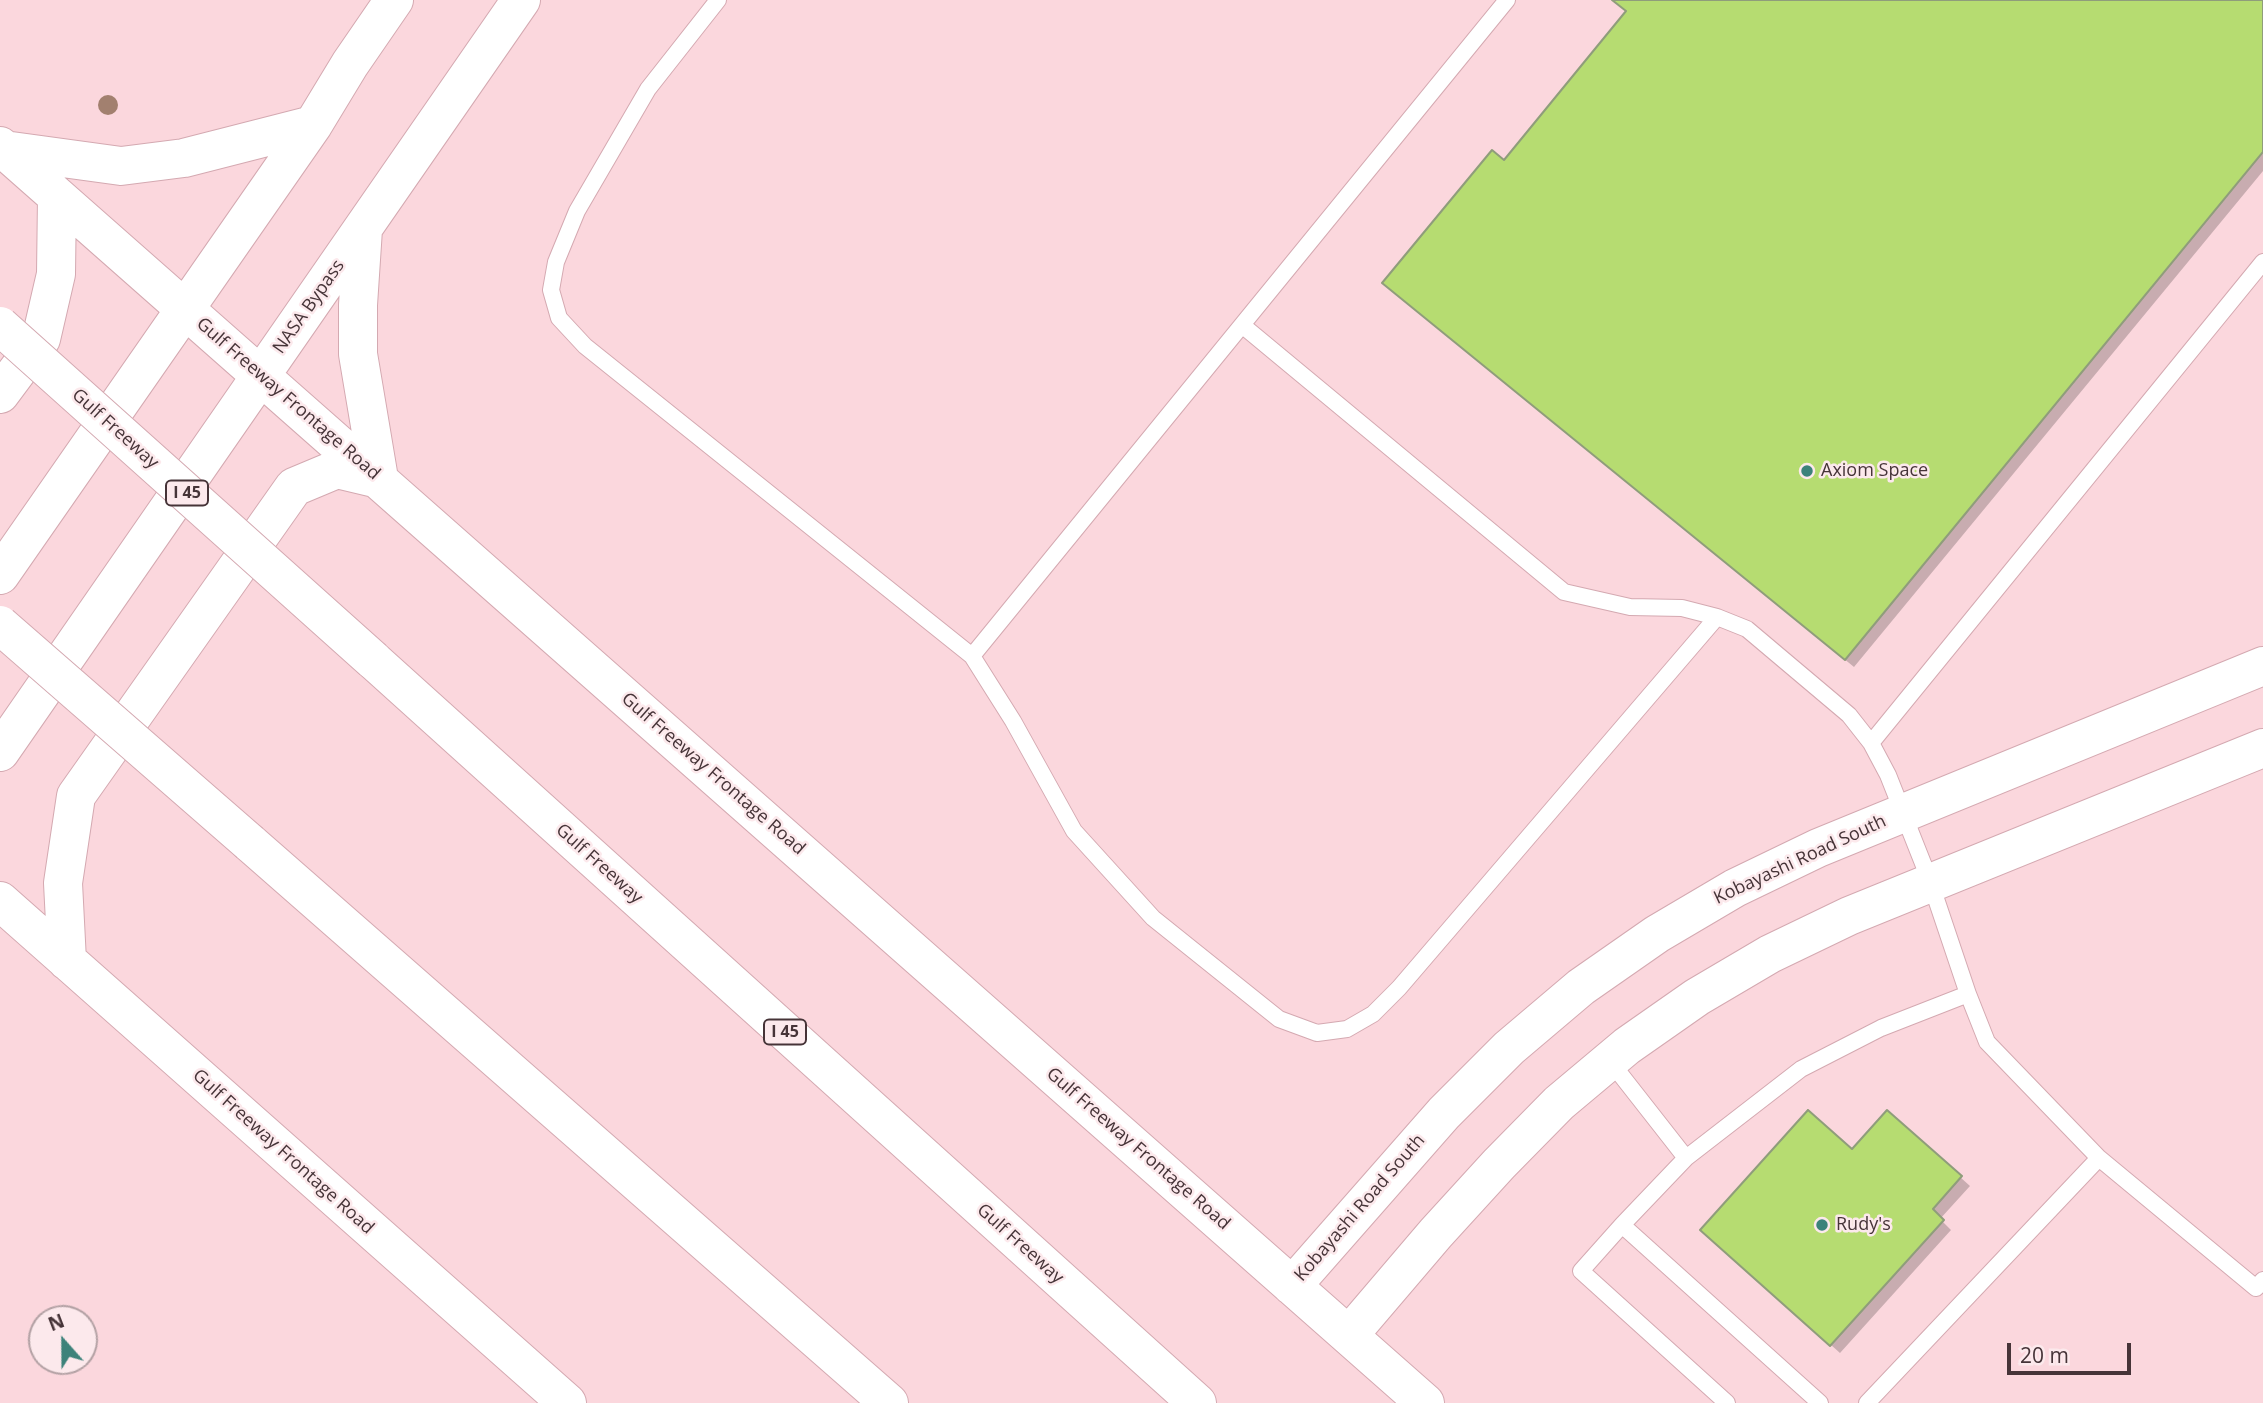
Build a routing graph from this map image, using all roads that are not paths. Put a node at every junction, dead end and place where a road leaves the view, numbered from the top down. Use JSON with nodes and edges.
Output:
{"nodes":[{"id":1,"x":394,"y":0,"type":"edge"},
{"id":2,"x":521,"y":0,"type":"edge"},
{"id":3,"x":718,"y":0,"type":"edge"},
{"id":4,"x":1507,"y":0,"type":"edge"},
{"id":5,"x":313,"y":125,"type":"junction"},
{"id":6,"x":2,"y":148,"type":"edge"},
{"id":7,"x":57,"y":197,"type":"junction"},
{"id":8,"x":363,"y":229,"type":"junction"},
{"id":9,"x":2263,"y":262,"type":"edge"},
{"id":10,"x":184,"y":309,"type":"junction"},
{"id":11,"x":1242,"y":325,"type":"junction"},
{"id":12,"x":0,"y":326,"type":"edge"},
{"id":13,"x":261,"y":376,"type":"junction"},
{"id":14,"x":0,"y":394,"type":"edge"},
{"id":15,"x":379,"y":479,"type":"junction"},
{"id":16,"x":0,"y":575,"type":"edge"},
{"id":17,"x":1717,"y":617,"type":"junction"},
{"id":18,"x":0,"y":625,"type":"edge"},
{"id":19,"x":972,"y":656,"type":"junction"},
{"id":20,"x":2263,"y":666,"type":"edge"},
{"id":21,"x":1871,"y":743,"type":"junction"},
{"id":22,"x":0,"y":752,"type":"edge"},
{"id":23,"x":2261,"y":755,"type":"edge"},
{"id":24,"x":1902,"y":813,"type":"junction"},
{"id":25,"x":1930,"y":881,"type":"junction"},
{"id":26,"x":0,"y":901,"type":"edge"},
{"id":27,"x":68,"y":961,"type":"junction"},
{"id":28,"x":1968,"y":994,"type":"junction"},
{"id":29,"x":1609,"y":1061,"type":"junction"},
{"id":30,"x":1686,"y":1158,"type":"junction"},
{"id":31,"x":2099,"y":1158,"type":"junction"},
{"id":32,"x":1622,"y":1225,"type":"junction"},
{"id":33,"x":2263,"y":1280,"type":"edge"},
{"id":34,"x":1293,"y":1286,"type":"junction"},
{"id":35,"x":1349,"y":1335,"type":"junction"},
{"id":36,"x":567,"y":1403,"type":"edge"},
{"id":37,"x":889,"y":1403,"type":"edge"},
{"id":38,"x":1197,"y":1403,"type":"edge"},
{"id":39,"x":1425,"y":1403,"type":"edge"},
{"id":40,"x":1727,"y":1403,"type":"edge"},
{"id":41,"x":1819,"y":1403,"type":"edge"},
{"id":42,"x":1867,"y":1403,"type":"edge"}],
"edges":[{"from":1,"to":5,"type":"main road"},
{"from":2,"to":8,"type":"main road","name":"NASA Bypass"},
{"from":3,"to":19,"type":"lane"},
{"from":4,"to":11,"type":"lane"},
{"from":5,"to":6,"type":"main road"},
{"from":5,"to":10,"type":"main road"},
{"from":6,"to":7,"type":"main road","name":"Gulf Freeway Frontage Road"},
{"from":7,"to":10,"type":"main road","name":"Gulf Freeway Frontage Road"},
{"from":7,"to":14,"type":"main road"},
{"from":8,"to":13,"type":"main road","name":"NASA Bypass"},
{"from":8,"to":15,"type":"main road"},
{"from":9,"to":21,"type":"lane"},
{"from":10,"to":13,"type":"main road","name":"Gulf Freeway Frontage Road"},
{"from":10,"to":16,"type":"main road"},
{"from":11,"to":17,"type":"lane"},
{"from":11,"to":19,"type":"lane"},
{"from":12,"to":38,"type":"main road","name":"Gulf Freeway","number":"I 45","bridge":true},
{"from":13,"to":15,"type":"main road","name":"Gulf Freeway Frontage Road"},
{"from":13,"to":22,"type":"main road","name":"NASA Bypass"},
{"from":15,"to":27,"type":"main road"},
{"from":15,"to":34,"type":"main road","name":"Gulf Freeway Frontage Road"},
{"from":17,"to":19,"type":"lane"},
{"from":17,"to":21,"type":"lane"},
{"from":18,"to":37,"type":"main road","bridge":true},
{"from":20,"to":24,"type":"main road","name":"Kobayashi Road South"},
{"from":21,"to":24,"type":"lane"},
{"from":23,"to":25,"type":"main road"},
{"from":24,"to":25,"type":"lane"},
{"from":24,"to":34,"type":"main road","name":"Kobayashi Road South"},
{"from":25,"to":28,"type":"lane"},
{"from":25,"to":29,"type":"main road"},
{"from":26,"to":27,"type":"main road","name":"Gulf Freeway Frontage Road"},
{"from":27,"to":36,"type":"main road","name":"Gulf Freeway Frontage Road"},
{"from":28,"to":30,"type":"lane"},
{"from":28,"to":31,"type":"lane"},
{"from":29,"to":30,"type":"lane"},
{"from":29,"to":35,"type":"main road"},
{"from":30,"to":32,"type":"lane"},
{"from":31,"to":33,"type":"lane"},
{"from":31,"to":42,"type":"lane"},
{"from":32,"to":40,"type":"lane"},
{"from":32,"to":41,"type":"lane"},
{"from":34,"to":35,"type":"main road","name":"Gulf Freeway Frontage Road"},
{"from":35,"to":39,"type":"main road","name":"Gulf Freeway Frontage Road"}]}
